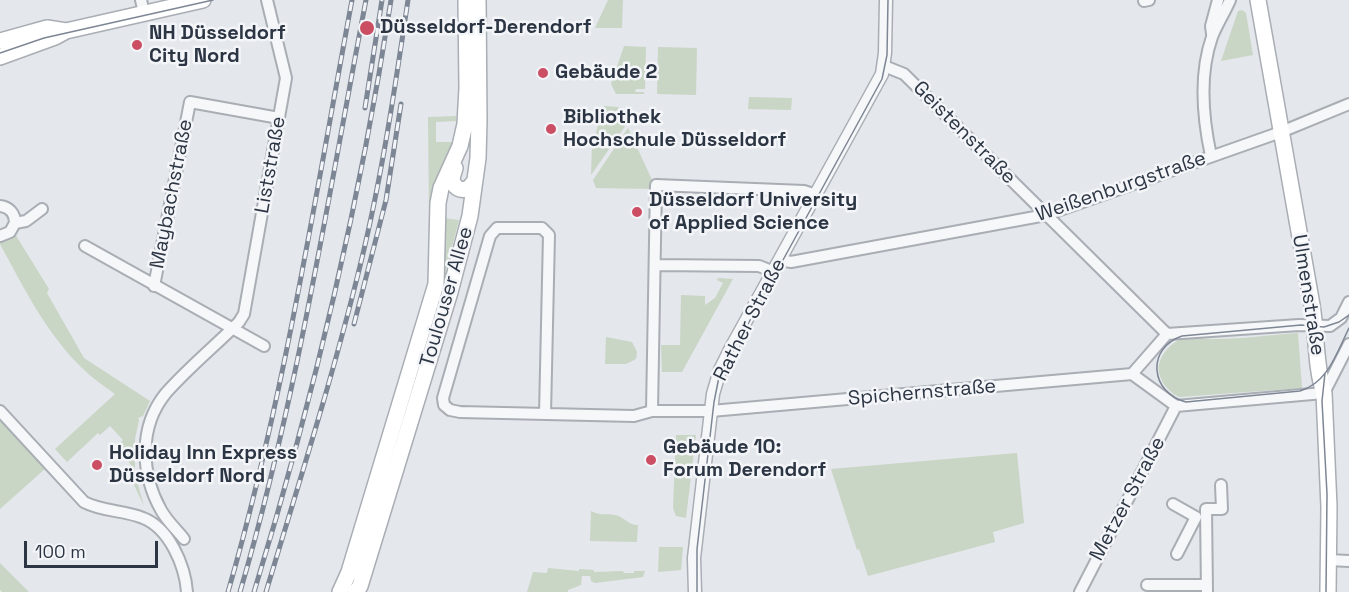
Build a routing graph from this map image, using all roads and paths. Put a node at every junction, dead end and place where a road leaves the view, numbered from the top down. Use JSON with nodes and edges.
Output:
{"nodes":[{"id":1,"x":203,"y":0,"type":"edge"},
{"id":2,"x":267,"y":0,"type":"edge"},
{"id":3,"x":466,"y":0,"type":"edge"},
{"id":4,"x":478,"y":0,"type":"edge"},
{"id":5,"x":886,"y":0,"type":"edge"},
{"id":6,"x":1218,"y":0,"type":"edge"},
{"id":7,"x":1230,"y":0,"type":"edge"},
{"id":8,"x":1258,"y":0,"type":"edge"},
{"id":9,"x":143,"y":6,"type":"edge"},
{"id":10,"x":66,"y":31,"type":"junction"},
{"id":11,"x":1212,"y":34,"type":"junction"},
{"id":12,"x":0,"y":41,"type":"edge"},
{"id":13,"x":0,"y":57,"type":"edge"},
{"id":14,"x":884,"y":66,"type":"junction"},
{"id":15,"x":1349,"y":104,"type":"edge"},
{"id":16,"x":279,"y":118,"type":"junction"},
{"id":17,"x":1281,"y":132,"type":"junction"},
{"id":18,"x":457,"y":155,"type":"junction"},
{"id":19,"x":1211,"y":156,"type":"junction"},
{"id":20,"x":475,"y":181,"type":"junction"},
{"id":21,"x":816,"y":195,"type":"junction"},
{"id":22,"x":0,"y":196,"type":"edge"},
{"id":23,"x":5,"y":208,"type":"edge"},
{"id":24,"x":42,"y":209,"type":"dead end"},
{"id":25,"x":1046,"y":215,"type":"junction"},
{"id":26,"x":15,"y":222,"type":"junction"},
{"id":27,"x":0,"y":236,"type":"edge"},
{"id":28,"x":85,"y":246,"type":"dead end"},
{"id":29,"x":780,"y":260,"type":"junction"},
{"id":30,"x":655,"y":265,"type":"junction"},
{"id":31,"x":774,"y":272,"type":"junction"},
{"id":32,"x":154,"y":286,"type":"junction"},
{"id":33,"x":1349,"y":302,"type":"edge"},
{"id":34,"x":1316,"y":325,"type":"junction"},
{"id":35,"x":234,"y":328,"type":"junction"},
{"id":36,"x":1167,"y":334,"type":"junction"},
{"id":37,"x":1349,"y":344,"type":"edge"},
{"id":38,"x":264,"y":346,"type":"dead end"},
{"id":39,"x":1132,"y":374,"type":"junction"},
{"id":40,"x":1324,"y":393,"type":"junction"},
{"id":41,"x":1176,"y":406,"type":"junction"},
{"id":42,"x":0,"y":411,"type":"edge"},
{"id":43,"x":652,"y":411,"type":"junction"},
{"id":44,"x":711,"y":411,"type":"junction"},
{"id":45,"x":545,"y":414,"type":"junction"},
{"id":46,"x":1221,"y":485,"type":"dead end"},
{"id":47,"x":1173,"y":504,"type":"dead end"},
{"id":48,"x":1201,"y":519,"type":"junction"},
{"id":49,"x":184,"y":539,"type":"dead end"},
{"id":50,"x":1177,"y":554,"type":"dead end"},
{"id":51,"x":1328,"y":560,"type":"junction"},
{"id":52,"x":1349,"y":561,"type":"edge"},
{"id":53,"x":349,"y":572,"type":"junction"},
{"id":54,"x":1147,"y":585,"type":"dead end"},
{"id":55,"x":1207,"y":589,"type":"edge"},
{"id":56,"x":356,"y":590,"type":"edge"},
{"id":57,"x":187,"y":592,"type":"edge"},
{"id":58,"x":340,"y":592,"type":"edge"},
{"id":59,"x":695,"y":592,"type":"edge"},
{"id":60,"x":1080,"y":592,"type":"edge"},
{"id":61,"x":1328,"y":592,"type":"edge"}],
"edges":[{"from":1,"to":9,"type":"main road"},
{"from":2,"to":16,"type":"street","name":"Liststraße"},
{"from":3,"to":18,"type":"main road","name":"Toulouser Allee"},
{"from":4,"to":20,"type":"main road","name":"Toulouser Allee"},
{"from":5,"to":14,"type":"street","name":"Rather Straße"},
{"from":6,"to":11,"type":"street"},
{"from":7,"to":11,"type":"street"},
{"from":8,"to":17,"type":"main road","name":"Ulmenstraße"},
{"from":9,"to":10,"type":"main road"},
{"from":10,"to":12,"type":"main road"},
{"from":10,"to":13,"type":"main road"},
{"from":11,"to":19,"type":"street"},
{"from":14,"to":21,"type":"street","name":"Rather Straße"},
{"from":14,"to":25,"type":"street","name":"Geistenstraße"},
{"from":15,"to":17,"type":"street","name":"Weißenburgstraße"},
{"from":16,"to":32,"type":"street","name":"Maybachstraße"},
{"from":16,"to":35,"type":"street","name":"Liststraße"},
{"from":17,"to":19,"type":"street","name":"Weißenburgstraße"},
{"from":17,"to":34,"type":"main road","name":"Ulmenstraße"},
{"from":18,"to":20,"type":"main road"},
{"from":18,"to":53,"type":"main road","name":"Toulouser Allee"},
{"from":19,"to":25,"type":"street","name":"Weißenburgstraße"},
{"from":20,"to":56,"type":"main road","name":"Toulouser Allee"},
{"from":21,"to":29,"type":"street","name":"Rather Straße"},
{"from":21,"to":30,"type":"street"},
{"from":22,"to":23,"type":"street"},
{"from":23,"to":26,"type":"street"},
{"from":24,"to":26,"type":"street"},
{"from":25,"to":29,"type":"street","name":"Weißenburgstraße"},
{"from":25,"to":36,"type":"street","name":"Geistenstraße"},
{"from":26,"to":27,"type":"street"},
{"from":28,"to":32,"type":"street"},
{"from":29,"to":31,"type":"street","name":"Rather Straße"},
{"from":30,"to":31,"type":"street"},
{"from":30,"to":43,"type":"street"},
{"from":31,"to":44,"type":"street","name":"Rather Straße"},
{"from":32,"to":35,"type":"street"},
{"from":33,"to":34,"type":"street"},
{"from":34,"to":36,"type":"street"},
{"from":34,"to":40,"type":"main road","name":"Ulmenstraße"},
{"from":35,"to":38,"type":"street"},
{"from":35,"to":49,"type":"street","name":"Liststraße"},
{"from":36,"to":39,"type":"street"},
{"from":37,"to":40,"type":"street"},
{"from":39,"to":41,"type":"street"},
{"from":39,"to":44,"type":"street","name":"Spichernstraße"},
{"from":40,"to":41,"type":"street"},
{"from":40,"to":51,"type":"main road","name":"Ulmenstraße"},
{"from":41,"to":60,"type":"street","name":"Metzer Straße"},
{"from":42,"to":57,"type":"street"},
{"from":43,"to":44,"type":"street","name":"Spichernstraße"},
{"from":43,"to":45,"type":"street","name":"Spichernstraße"},
{"from":44,"to":59,"type":"street","name":"Rather Straße"},
{"from":45,"to":45,"type":"street","name":"Spichernstraße"},
{"from":46,"to":48,"type":"street"},
{"from":47,"to":48,"type":"street"},
{"from":48,"to":50,"type":"street"},
{"from":48,"to":55,"type":"street"},
{"from":51,"to":52,"type":"street"},
{"from":51,"to":61,"type":"main road","name":"Ulmenstraße"},
{"from":53,"to":56,"type":"main road"},
{"from":53,"to":58,"type":"main road"},
{"from":54,"to":55,"type":"street"}]}
